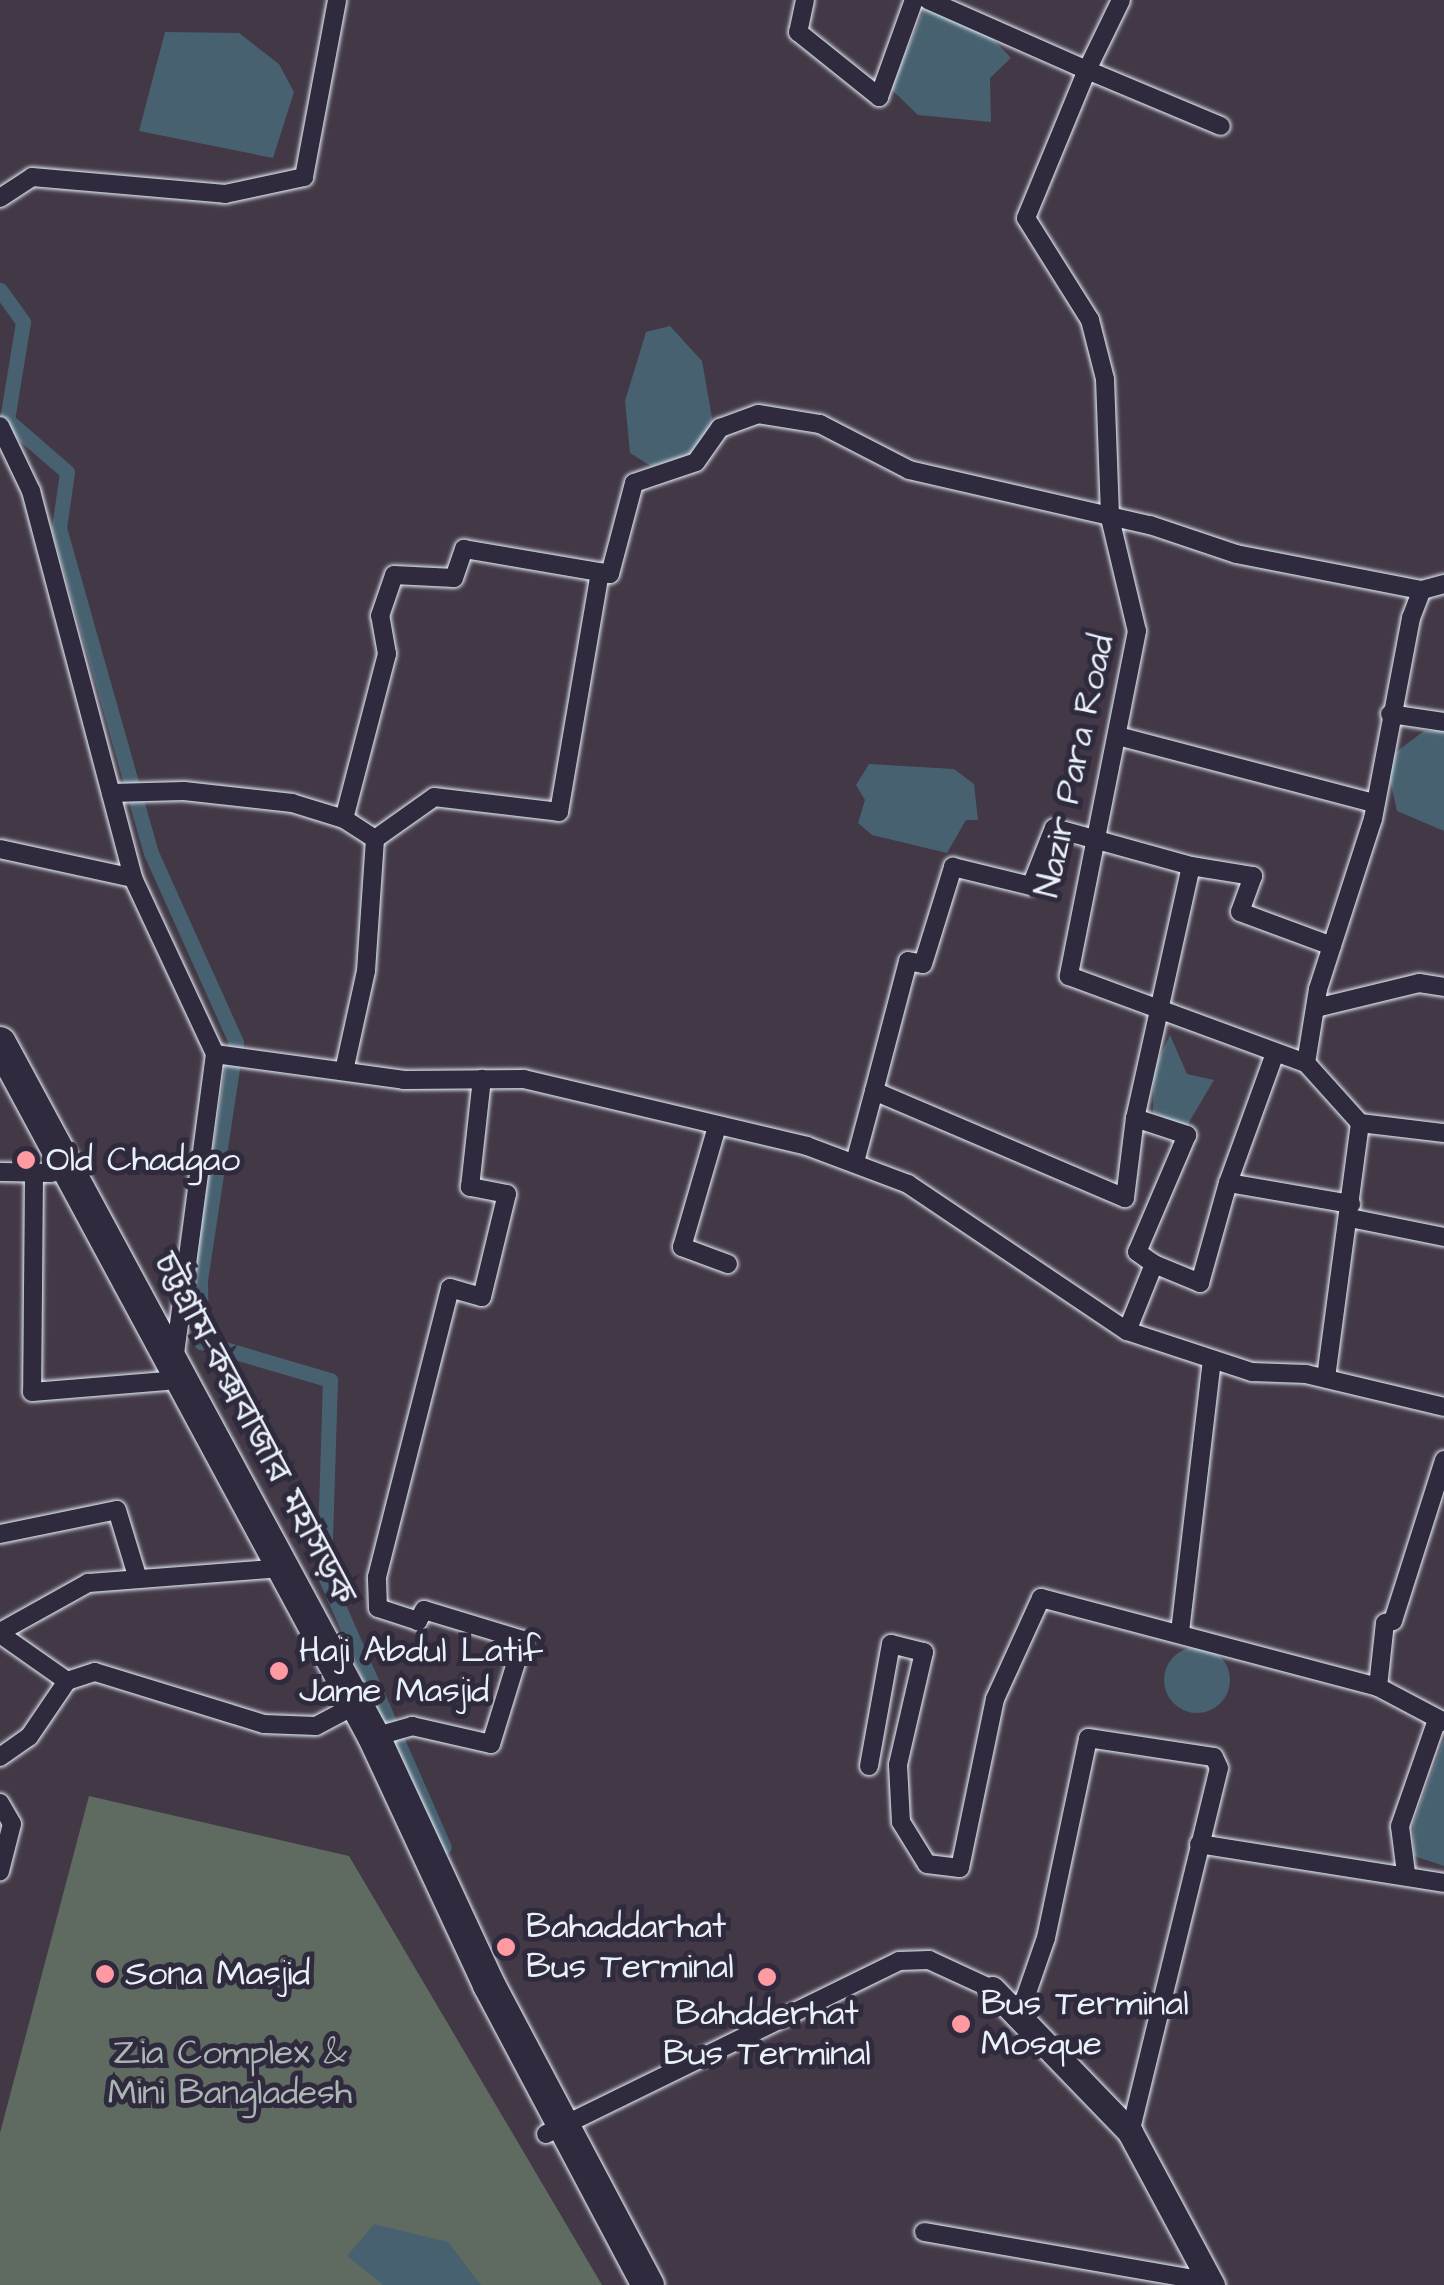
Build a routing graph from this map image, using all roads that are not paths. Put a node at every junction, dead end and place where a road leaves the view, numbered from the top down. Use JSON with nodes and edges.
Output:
{"nodes":[{"id":1,"x":338,"y":0,"type":"edge"},
{"id":2,"x":804,"y":0,"type":"edge"},
{"id":3,"x":914,"y":0,"type":"edge"},
{"id":4,"x":928,"y":0,"type":"edge"},
{"id":5,"x":1120,"y":0,"type":"edge"},
{"id":6,"x":1087,"y":70,"type":"junction"},
{"id":7,"x":1220,"y":126,"type":"dead end"},
{"id":8,"x":0,"y":198,"type":"edge"},
{"id":9,"x":0,"y":426,"type":"edge"},
{"id":10,"x":1110,"y":518,"type":"junction"},
{"id":11,"x":600,"y":572,"type":"junction"},
{"id":12,"x":1444,"y":584,"type":"edge"},
{"id":13,"x":1422,"y":590,"type":"junction"},
{"id":14,"x":1390,"y":714,"type":"junction"},
{"id":15,"x":1444,"y":722,"type":"edge"},
{"id":16,"x":1118,"y":736,"type":"junction"},
{"id":17,"x":111,"y":793,"type":"junction"},
{"id":18,"x":1373,"y":803,"type":"junction"},
{"id":19,"x":344,"y":819,"type":"junction"},
{"id":20,"x":375,"y":838,"type":"junction"},
{"id":21,"x":1090,"y":839,"type":"junction"},
{"id":22,"x":0,"y":849,"type":"edge"},
{"id":23,"x":1191,"y":866,"type":"junction"},
{"id":24,"x":134,"y":878,"type":"junction"},
{"id":25,"x":1332,"y":946,"type":"junction"},
{"id":26,"x":1444,"y":987,"type":"edge"},
{"id":27,"x":1320,"y":1006,"type":"junction"},
{"id":28,"x":1156,"y":1007,"type":"junction"},
{"id":29,"x":0,"y":1043,"type":"edge"},
{"id":30,"x":1275,"y":1053,"type":"junction"},
{"id":31,"x":215,"y":1054,"type":"junction"},
{"id":32,"x":1306,"y":1063,"type":"junction"},
{"id":33,"x":344,"y":1070,"type":"junction"},
{"id":34,"x":0,"y":1080,"type":"edge"},
{"id":35,"x":482,"y":1080,"type":"junction"},
{"id":36,"x":874,"y":1090,"type":"junction"},
{"id":37,"x":1135,"y":1118,"type":"junction"},
{"id":38,"x":1360,"y":1122,"type":"junction"},
{"id":39,"x":716,"y":1130,"type":"junction"},
{"id":40,"x":1444,"y":1133,"type":"edge"},
{"id":41,"x":855,"y":1162,"type":"junction"},
{"id":42,"x":0,"y":1172,"type":"edge"},
{"id":43,"x":43,"y":1174,"type":"junction"},
{"id":44,"x":1228,"y":1184,"type":"junction"},
{"id":45,"x":1351,"y":1211,"type":"junction"},
{"id":46,"x":1444,"y":1237,"type":"edge"},
{"id":47,"x":728,"y":1264,"type":"dead end"},
{"id":48,"x":1154,"y":1264,"type":"junction"},
{"id":49,"x":1127,"y":1331,"type":"junction"},
{"id":50,"x":1212,"y":1360,"type":"junction"},
{"id":51,"x":170,"y":1373,"type":"junction"},
{"id":52,"x":1326,"y":1378,"type":"junction"},
{"id":53,"x":1444,"y":1407,"type":"edge"},
{"id":54,"x":1444,"y":1460,"type":"edge"},
{"id":55,"x":1435,"y":1513,"type":"edge"},
{"id":56,"x":0,"y":1534,"type":"edge"},
{"id":57,"x":272,"y":1569,"type":"junction"},
{"id":58,"x":138,"y":1579,"type":"junction"},
{"id":59,"x":1180,"y":1632,"type":"junction"},
{"id":60,"x":0,"y":1633,"type":"edge"},
{"id":61,"x":67,"y":1681,"type":"junction"},
{"id":62,"x":1378,"y":1686,"type":"junction"},
{"id":63,"x":344,"y":1711,"type":"junction"},
{"id":64,"x":1441,"y":1721,"type":"edge"},
{"id":65,"x":374,"y":1737,"type":"junction"},
{"id":66,"x":0,"y":1757,"type":"edge"},
{"id":67,"x":869,"y":1766,"type":"dead end"},
{"id":68,"x":0,"y":1803,"type":"edge"},
{"id":69,"x":6,"y":1822,"type":"edge"},
{"id":70,"x":1198,"y":1844,"type":"junction"},
{"id":71,"x":0,"y":1870,"type":"edge"},
{"id":72,"x":1406,"y":1873,"type":"junction"},
{"id":73,"x":1444,"y":1883,"type":"edge"},
{"id":74,"x":992,"y":1988,"type":"joint"},
{"id":75,"x":1021,"y":2010,"type":"junction"},
{"id":76,"x":555,"y":2129,"type":"junction"},
{"id":77,"x":1130,"y":2132,"type":"junction"},
{"id":78,"x":924,"y":2232,"type":"dead end"},
{"id":79,"x":1211,"y":2284,"type":"edge"},
{"id":80,"x":623,"y":2285,"type":"edge"},
{"id":81,"x":648,"y":2285,"type":"edge"}],
"edges":[{"from":1,"to":8,"type":"street"},
{"from":2,"to":3,"type":"street"},
{"from":4,"to":6,"type":"street"},
{"from":5,"to":6,"type":"street"},
{"from":6,"to":7,"type":"street"},
{"from":6,"to":10,"type":"street","name":"Nazir Para Road"},
{"from":9,"to":17,"type":"street"},
{"from":10,"to":11,"type":"street"},
{"from":10,"to":13,"type":"street"},
{"from":10,"to":16,"type":"street","name":"Nazir Para Road"},
{"from":11,"to":19,"type":"street"},
{"from":11,"to":20,"type":"street"},
{"from":12,"to":13,"type":"street"},
{"from":13,"to":14,"type":"street"},
{"from":14,"to":15,"type":"street"},
{"from":14,"to":18,"type":"street"},
{"from":16,"to":18,"type":"street"},
{"from":16,"to":21,"type":"street","name":"Nazir Para Road"},
{"from":17,"to":19,"type":"street"},
{"from":17,"to":24,"type":"street"},
{"from":18,"to":25,"type":"street"},
{"from":19,"to":20,"type":"street"},
{"from":20,"to":33,"type":"street"},
{"from":21,"to":23,"type":"street"},
{"from":21,"to":28,"type":"street","name":"Nazir Para Road"},
{"from":21,"to":36,"type":"street"},
{"from":22,"to":24,"type":"street"},
{"from":23,"to":25,"type":"street"},
{"from":23,"to":28,"type":"street"},
{"from":24,"to":31,"type":"street"},
{"from":25,"to":27,"type":"street"},
{"from":26,"to":27,"type":"street"},
{"from":27,"to":32,"type":"street"},
{"from":28,"to":30,"type":"street","name":"Nazir Para Road"},
{"from":28,"to":37,"type":"street"},
{"from":29,"to":51,"type":"highway","name":"চট্টগ্রাম-কক্সবাজার মহাসড়ক"},
{"from":30,"to":32,"type":"street","name":"Nazir Para Road"},
{"from":30,"to":44,"type":"street"},
{"from":31,"to":33,"type":"street"},
{"from":31,"to":51,"type":"street"},
{"from":32,"to":38,"type":"street","name":"Nazir Para Road"},
{"from":33,"to":35,"type":"street"},
{"from":34,"to":43,"type":"highway"},
{"from":35,"to":39,"type":"street"},
{"from":35,"to":65,"type":"street"},
{"from":36,"to":37,"type":"street"},
{"from":36,"to":41,"type":"street"},
{"from":37,"to":48,"type":"street"},
{"from":38,"to":40,"type":"street"},
{"from":38,"to":45,"type":"street"},
{"from":39,"to":41,"type":"street"},
{"from":39,"to":47,"type":"street"},
{"from":41,"to":49,"type":"street"},
{"from":42,"to":43,"type":"street"},
{"from":43,"to":51,"type":"highway"},
{"from":43,"to":51,"type":"street"},
{"from":44,"to":45,"type":"street"},
{"from":44,"to":48,"type":"street"},
{"from":45,"to":46,"type":"street"},
{"from":45,"to":52,"type":"street"},
{"from":48,"to":49,"type":"street"},
{"from":49,"to":50,"type":"street"},
{"from":50,"to":52,"type":"street"},
{"from":50,"to":59,"type":"street"},
{"from":51,"to":57,"type":"highway"},
{"from":51,"to":65,"type":"highway","name":"চট্টগ্রাম-কক্সবাজার মহাসড়ক"},
{"from":52,"to":53,"type":"street"},
{"from":54,"to":55,"type":"street"},
{"from":55,"to":62,"type":"street"},
{"from":56,"to":58,"type":"street"},
{"from":57,"to":58,"type":"street"},
{"from":57,"to":63,"type":"highway"},
{"from":58,"to":60,"type":"street"},
{"from":59,"to":62,"type":"street"},
{"from":59,"to":67,"type":"street"},
{"from":60,"to":61,"type":"street"},
{"from":61,"to":63,"type":"street"},
{"from":61,"to":66,"type":"street"},
{"from":62,"to":64,"type":"street"},
{"from":63,"to":76,"type":"highway"},
{"from":64,"to":72,"type":"street"},
{"from":65,"to":76,"type":"highway","name":"চট্টগ্রাম-কক্সবাজার মহাসড়ক"},
{"from":68,"to":69,"type":"street"},
{"from":69,"to":71,"type":"street"},
{"from":70,"to":72,"type":"street"},
{"from":70,"to":75,"type":"street"},
{"from":70,"to":77,"type":"street"},
{"from":72,"to":73,"type":"street"},
{"from":74,"to":75,"type":"main road"},
{"from":74,"to":76,"type":"street"},
{"from":75,"to":77,"type":"main road"},
{"from":76,"to":80,"type":"highway"},
{"from":76,"to":81,"type":"highway","name":"চট্টগ্রাম-কক্সবাজার মহাসড়ক"},
{"from":77,"to":79,"type":"main road"},
{"from":78,"to":79,"type":"street"}]}
